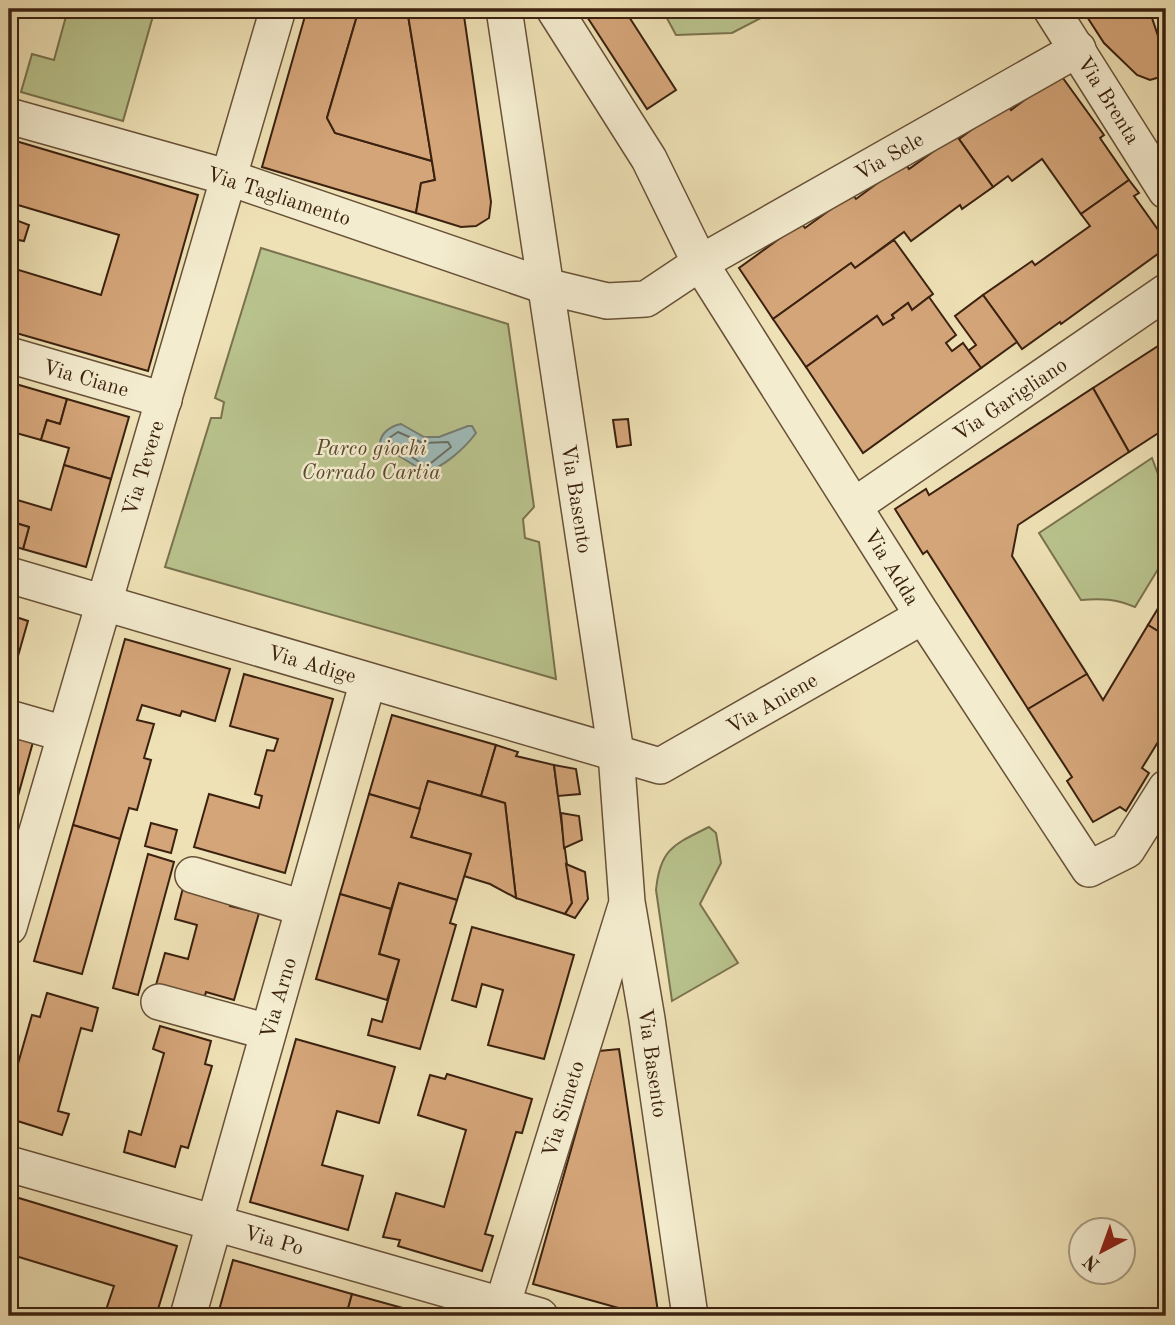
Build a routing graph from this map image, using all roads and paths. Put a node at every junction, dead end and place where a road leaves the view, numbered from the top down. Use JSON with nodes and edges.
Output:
{"nodes":[{"id":1,"x":278,"y":9,"type":"edge"},
{"id":2,"x":504,"y":9,"type":"edge"},
{"id":3,"x":554,"y":9,"type":"edge"},
{"id":4,"x":1051,"y":9,"type":"edge"},
{"id":5,"x":1078,"y":49,"type":"junction"},
{"id":6,"x":9,"y":116,"type":"edge"},
{"id":7,"x":230,"y":178,"type":"junction"},
{"id":8,"x":1166,"y":191,"type":"edge"},
{"id":9,"x":699,"y":263,"type":"junction"},
{"id":10,"x":545,"y":286,"type":"junction"},
{"id":11,"x":1166,"y":292,"type":"edge"},
{"id":12,"x":9,"y":355,"type":"edge"},
{"id":13,"x":164,"y":400,"type":"junction"},
{"id":14,"x":854,"y":506,"type":"junction"},
{"id":15,"x":9,"y":575,"type":"edge"},
{"id":16,"x":103,"y":603,"type":"junction"},
{"id":17,"x":923,"y":616,"type":"junction"},
{"id":18,"x":368,"y":681,"type":"junction"},
{"id":19,"x":9,"y":718,"type":"edge"},
{"id":20,"x":65,"y":734,"type":"junction"},
{"id":21,"x":615,"y":753,"type":"junction"},
{"id":22,"x":660,"y":765,"type":"junction"},
{"id":23,"x":1166,"y":788,"type":"edge"},
{"id":24,"x":619,"y":809,"type":"junction"},
{"id":25,"x":193,"y":875,"type":"dead end"},
{"id":26,"x":627,"y":902,"type":"junction"},
{"id":27,"x":303,"y":908,"type":"junction"},
{"id":28,"x":9,"y":927,"type":"edge"},
{"id":29,"x":159,"y":1002,"type":"dead end"},
{"id":30,"x":268,"y":1032,"type":"junction"},
{"id":31,"x":9,"y":1164,"type":"edge"},
{"id":32,"x":214,"y":1223,"type":"junction"},
{"id":33,"x":500,"y":1311,"type":"edge"},
{"id":34,"x":188,"y":1316,"type":"edge"},
{"id":35,"x":540,"y":1316,"type":"edge"},
{"id":36,"x":690,"y":1316,"type":"edge"}],
"edges":[{"from":1,"to":7,"type":"street","name":"Via Tevere"},
{"from":2,"to":10,"type":"street","name":"Via Basento"},
{"from":3,"to":9,"type":"street","name":"Via Adda"},
{"from":4,"to":5,"type":"street","name":"Via Brenta"},
{"from":5,"to":8,"type":"street","name":"Via Brenta"},
{"from":5,"to":9,"type":"street","name":"Via Sele"},
{"from":6,"to":7,"type":"street","name":"Via Tagliamento"},
{"from":7,"to":10,"type":"street","name":"Via Tagliamento"},
{"from":7,"to":13,"type":"street","name":"Via Tevere"},
{"from":9,"to":10,"type":"street","name":"Via Sele"},
{"from":9,"to":14,"type":"street","name":"Via Adda"},
{"from":10,"to":21,"type":"street","name":"Via Basento"},
{"from":11,"to":14,"type":"street","name":"Via Garigliano"},
{"from":12,"to":13,"type":"street","name":"Via Ciane"},
{"from":13,"to":16,"type":"street","name":"Via Tevere"},
{"from":14,"to":17,"type":"street","name":"Via Adda"},
{"from":15,"to":16,"type":"street","name":"Via Adige"},
{"from":16,"to":18,"type":"street","name":"Via Adige"},
{"from":16,"to":20,"type":"street","name":"Via Tevere"},
{"from":17,"to":22,"type":"street","name":"Via Aniene"},
{"from":17,"to":23,"type":"street","name":"Via Adda"},
{"from":18,"to":21,"type":"street","name":"Via Adige"},
{"from":18,"to":27,"type":"street","name":"Via Arno"},
{"from":19,"to":20,"type":"street"},
{"from":20,"to":28,"type":"street","name":"Via Tevere"},
{"from":21,"to":22,"type":"street"},
{"from":21,"to":24,"type":"street","name":"Via Basento"},
{"from":22,"to":24,"type":"street","name":"Via Aniene"},
{"from":24,"to":26,"type":"street","name":"Via Basento"},
{"from":25,"to":27,"type":"street"},
{"from":26,"to":33,"type":"street","name":"Via Simeto"},
{"from":26,"to":36,"type":"street","name":"Via Basento"},
{"from":27,"to":30,"type":"street","name":"Via Arno"},
{"from":29,"to":30,"type":"street"},
{"from":30,"to":32,"type":"street","name":"Via Arno"},
{"from":31,"to":32,"type":"street","name":"Via Po"},
{"from":32,"to":33,"type":"street","name":"Via Po"},
{"from":32,"to":34,"type":"street","name":"Via Arno"},
{"from":33,"to":35,"type":"street","name":"Via Po"}]}
